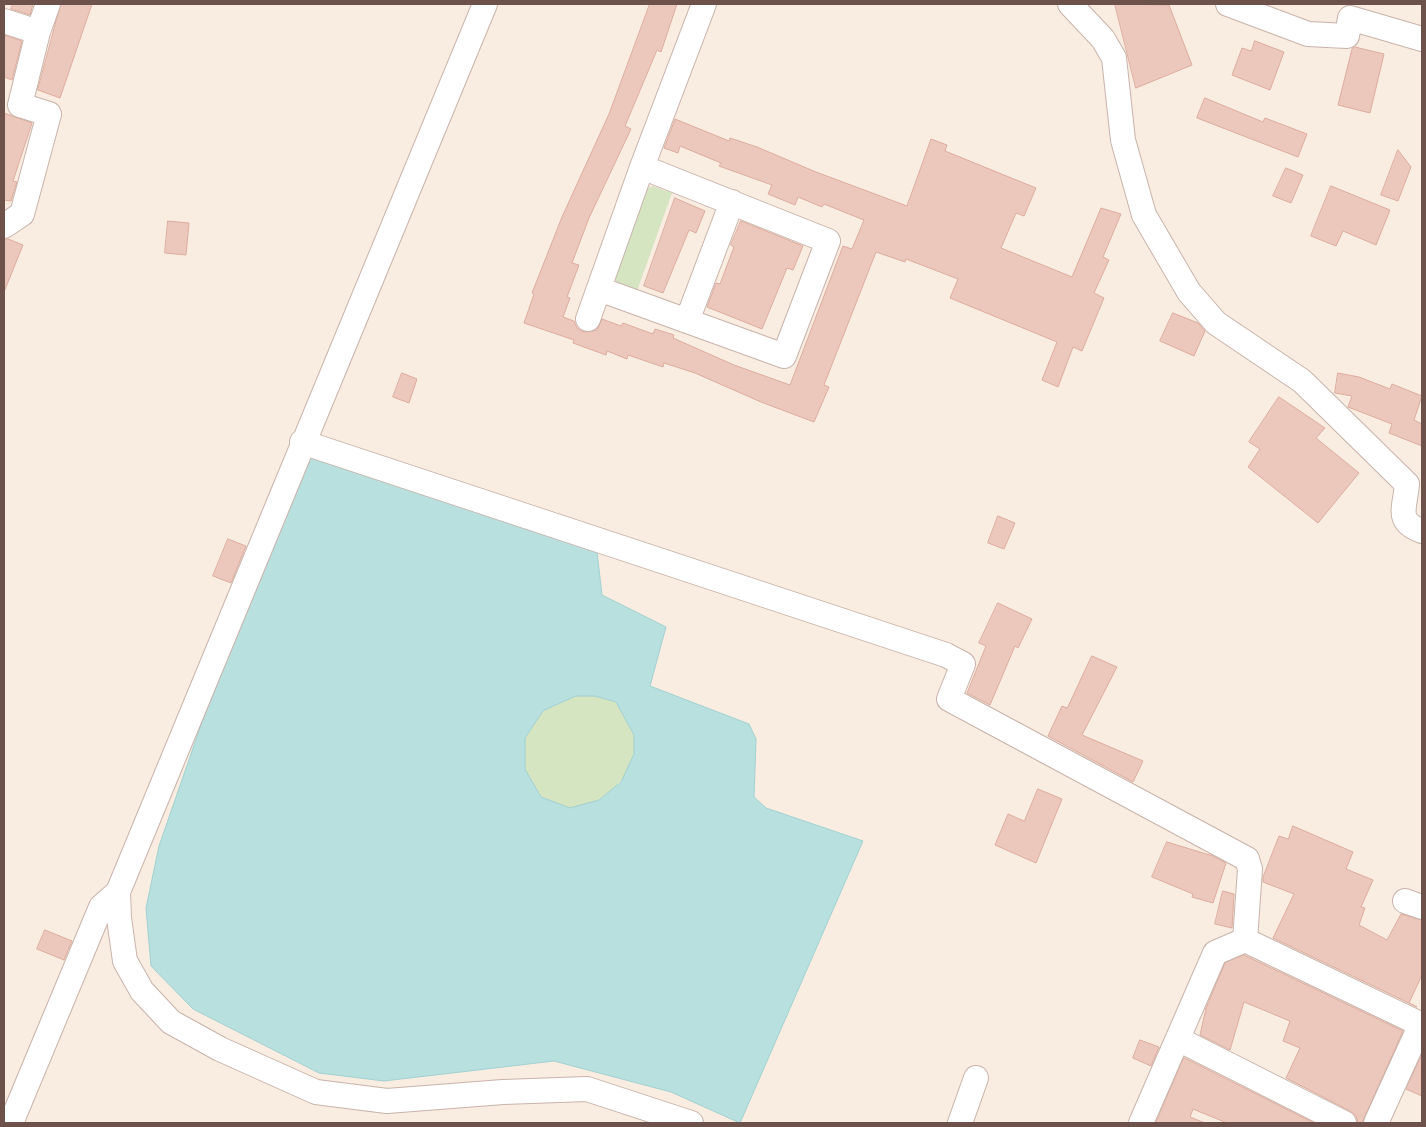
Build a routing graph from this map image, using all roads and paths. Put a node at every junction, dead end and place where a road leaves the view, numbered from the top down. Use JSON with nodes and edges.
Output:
{"nodes":[{"id":1,"x":48,"y":4,"type":"edge"},
{"id":2,"x":485,"y":4,"type":"edge"},
{"id":3,"x":704,"y":4,"type":"edge"},
{"id":4,"x":1070,"y":4,"type":"edge"},
{"id":5,"x":1228,"y":4,"type":"edge"},
{"id":6,"x":4,"y":21,"type":"edge"},
{"id":7,"x":38,"y":32,"type":"junction"},
{"id":8,"x":1422,"y":39,"type":"edge"},
{"id":9,"x":12,"y":102,"type":"edge"},
{"id":10,"x":642,"y":167,"type":"junction"},
{"id":11,"x":732,"y":202,"type":"junction"},
{"id":12,"x":4,"y":226,"type":"edge"},
{"id":13,"x":598,"y":289,"type":"junction"},
{"id":14,"x":588,"y":319,"type":"dead end"},
{"id":15,"x":687,"y":321,"type":"junction"},
{"id":16,"x":302,"y":442,"type":"junction"},
{"id":17,"x":1415,"y":482,"type":"edge"},
{"id":18,"x":1422,"y":532,"type":"edge"},
{"id":19,"x":118,"y":892,"type":"junction"},
{"id":20,"x":1245,"y":940,"type":"junction"},
{"id":21,"x":1422,"y":1024,"type":"edge"},
{"id":22,"x":1178,"y":1039,"type":"junction"},
{"id":23,"x":976,"y":1078,"type":"dead end"},
{"id":24,"x":1340,"y":1122,"type":"edge"},
{"id":25,"x":11,"y":1123,"type":"edge"},
{"id":26,"x":692,"y":1123,"type":"edge"},
{"id":27,"x":960,"y":1123,"type":"edge"},
{"id":28,"x":1141,"y":1123,"type":"edge"},
{"id":29,"x":1376,"y":1123,"type":"edge"}],
"edges":[{"from":1,"to":7,"type":"street"},
{"from":2,"to":16,"type":"street"},
{"from":3,"to":10,"type":"street"},
{"from":4,"to":17,"type":"street"},
{"from":5,"to":8,"type":"street"},
{"from":6,"to":7,"type":"street"},
{"from":7,"to":9,"type":"street"},
{"from":9,"to":12,"type":"street"},
{"from":10,"to":11,"type":"street"},
{"from":10,"to":13,"type":"street"},
{"from":11,"to":15,"type":"street"},
{"from":11,"to":15,"type":"street"},
{"from":13,"to":14,"type":"street"},
{"from":13,"to":15,"type":"street"},
{"from":16,"to":19,"type":"street"},
{"from":16,"to":20,"type":"street"},
{"from":17,"to":18,"type":"street"},
{"from":19,"to":25,"type":"street"},
{"from":19,"to":26,"type":"street"},
{"from":20,"to":21,"type":"street"},
{"from":20,"to":22,"type":"street"},
{"from":21,"to":29,"type":"street"},
{"from":22,"to":24,"type":"street"},
{"from":22,"to":28,"type":"street"},
{"from":23,"to":27,"type":"street"}]}
